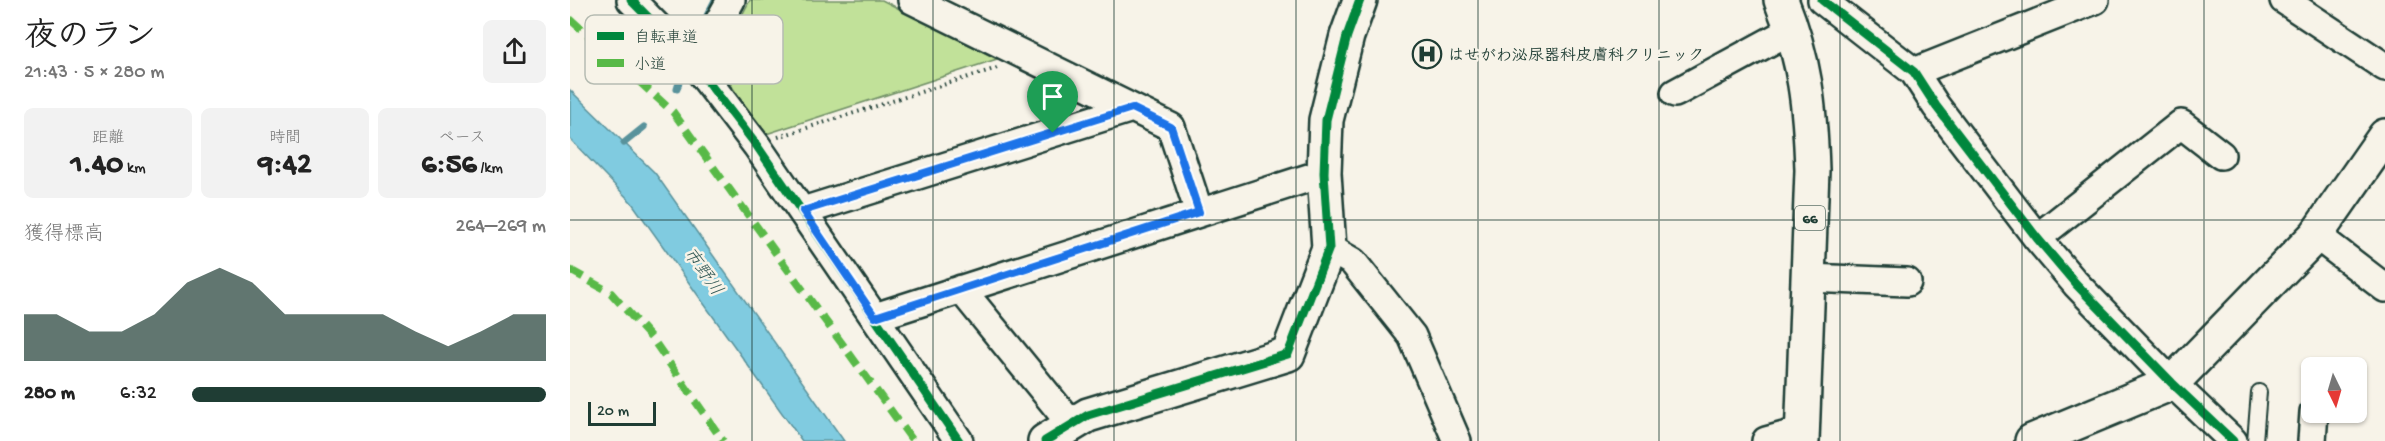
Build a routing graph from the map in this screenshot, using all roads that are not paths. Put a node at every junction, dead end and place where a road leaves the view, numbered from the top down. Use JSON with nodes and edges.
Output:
{"nodes":[{"id":1,"x":631,"y":0,"type":"edge"},
{"id":2,"x":731,"y":0,"type":"edge"},
{"id":3,"x":912,"y":0,"type":"edge"},
{"id":4,"x":1360,"y":0,"type":"edge"},
{"id":5,"x":1822,"y":0,"type":"edge"},
{"id":6,"x":2096,"y":0,"type":"edge"},
{"id":7,"x":2284,"y":0,"type":"edge"},
{"id":8,"x":1787,"y":14,"type":"edge"},
{"id":9,"x":646,"y":15,"type":"edge"},
{"id":10,"x":723,"y":15,"type":"edge"},
{"id":11,"x":2385,"y":67,"type":"edge"},
{"id":12,"x":1914,"y":72,"type":"junction"},
{"id":13,"x":710,"y":84,"type":"edge"},
{"id":14,"x":1675,"y":93,"type":"dead end"},
{"id":15,"x":1132,"y":108,"type":"junction"},
{"id":16,"x":2385,"y":136,"type":"edge"},
{"id":17,"x":2221,"y":155,"type":"dead end"},
{"id":18,"x":1324,"y":173,"type":"junction"},
{"id":19,"x":803,"y":211,"type":"junction"},
{"id":20,"x":1199,"y":212,"type":"junction"},
{"id":21,"x":2316,"y":235,"type":"junction"},
{"id":22,"x":2037,"y":238,"type":"junction"},
{"id":23,"x":1329,"y":248,"type":"junction"},
{"id":24,"x":1808,"y":278,"type":"junction"},
{"id":25,"x":1907,"y":282,"type":"dead end"},
{"id":26,"x":2385,"y":288,"type":"edge"},
{"id":27,"x":961,"y":289,"type":"junction"},
{"id":28,"x":875,"y":317,"type":"junction"},
{"id":29,"x":2172,"y":383,"type":"junction"},
{"id":30,"x":2259,"y":392,"type":"dead end"},
{"id":31,"x":2313,"y":423,"type":"edge"},
{"id":32,"x":1063,"y":434,"type":"edge"},
{"id":33,"x":1802,"y":436,"type":"edge"},
{"id":34,"x":959,"y":441,"type":"edge"},
{"id":35,"x":1457,"y":441,"type":"edge"},
{"id":36,"x":1766,"y":441,"type":"edge"},
{"id":37,"x":2032,"y":441,"type":"edge"},
{"id":38,"x":2234,"y":441,"type":"edge"},
{"id":39,"x":2256,"y":441,"type":"edge"},
{"id":40,"x":2312,"y":441,"type":"edge"}],
"edges":[{"from":1,"to":9,"type":"street"},
{"from":2,"to":10,"type":"street"},
{"from":3,"to":15,"type":"street"},
{"from":4,"to":18,"type":"street"},
{"from":5,"to":12,"type":"street"},
{"from":6,"to":12,"type":"street"},
{"from":7,"to":11,"type":"street"},
{"from":8,"to":14,"type":"street"},
{"from":8,"to":24,"type":"street","number":"66"},
{"from":12,"to":22,"type":"street"},
{"from":13,"to":19,"type":"street"},
{"from":15,"to":19,"type":"street"},
{"from":15,"to":20,"type":"street"},
{"from":16,"to":21,"type":"street"},
{"from":17,"to":22,"type":"street"},
{"from":18,"to":20,"type":"street"},
{"from":18,"to":23,"type":"street"},
{"from":19,"to":28,"type":"street"},
{"from":20,"to":27,"type":"street"},
{"from":21,"to":26,"type":"street"},
{"from":21,"to":29,"type":"street"},
{"from":22,"to":29,"type":"street"},
{"from":23,"to":32,"type":"street"},
{"from":23,"to":35,"type":"street"},
{"from":24,"to":25,"type":"street"},
{"from":24,"to":33,"type":"street","number":"66"},
{"from":27,"to":28,"type":"street"},
{"from":27,"to":32,"type":"street"},
{"from":28,"to":34,"type":"street"},
{"from":29,"to":37,"type":"street"},
{"from":29,"to":38,"type":"street"},
{"from":30,"to":39,"type":"lane"},
{"from":31,"to":40,"type":"street"},
{"from":33,"to":36,"type":"street"}]}
